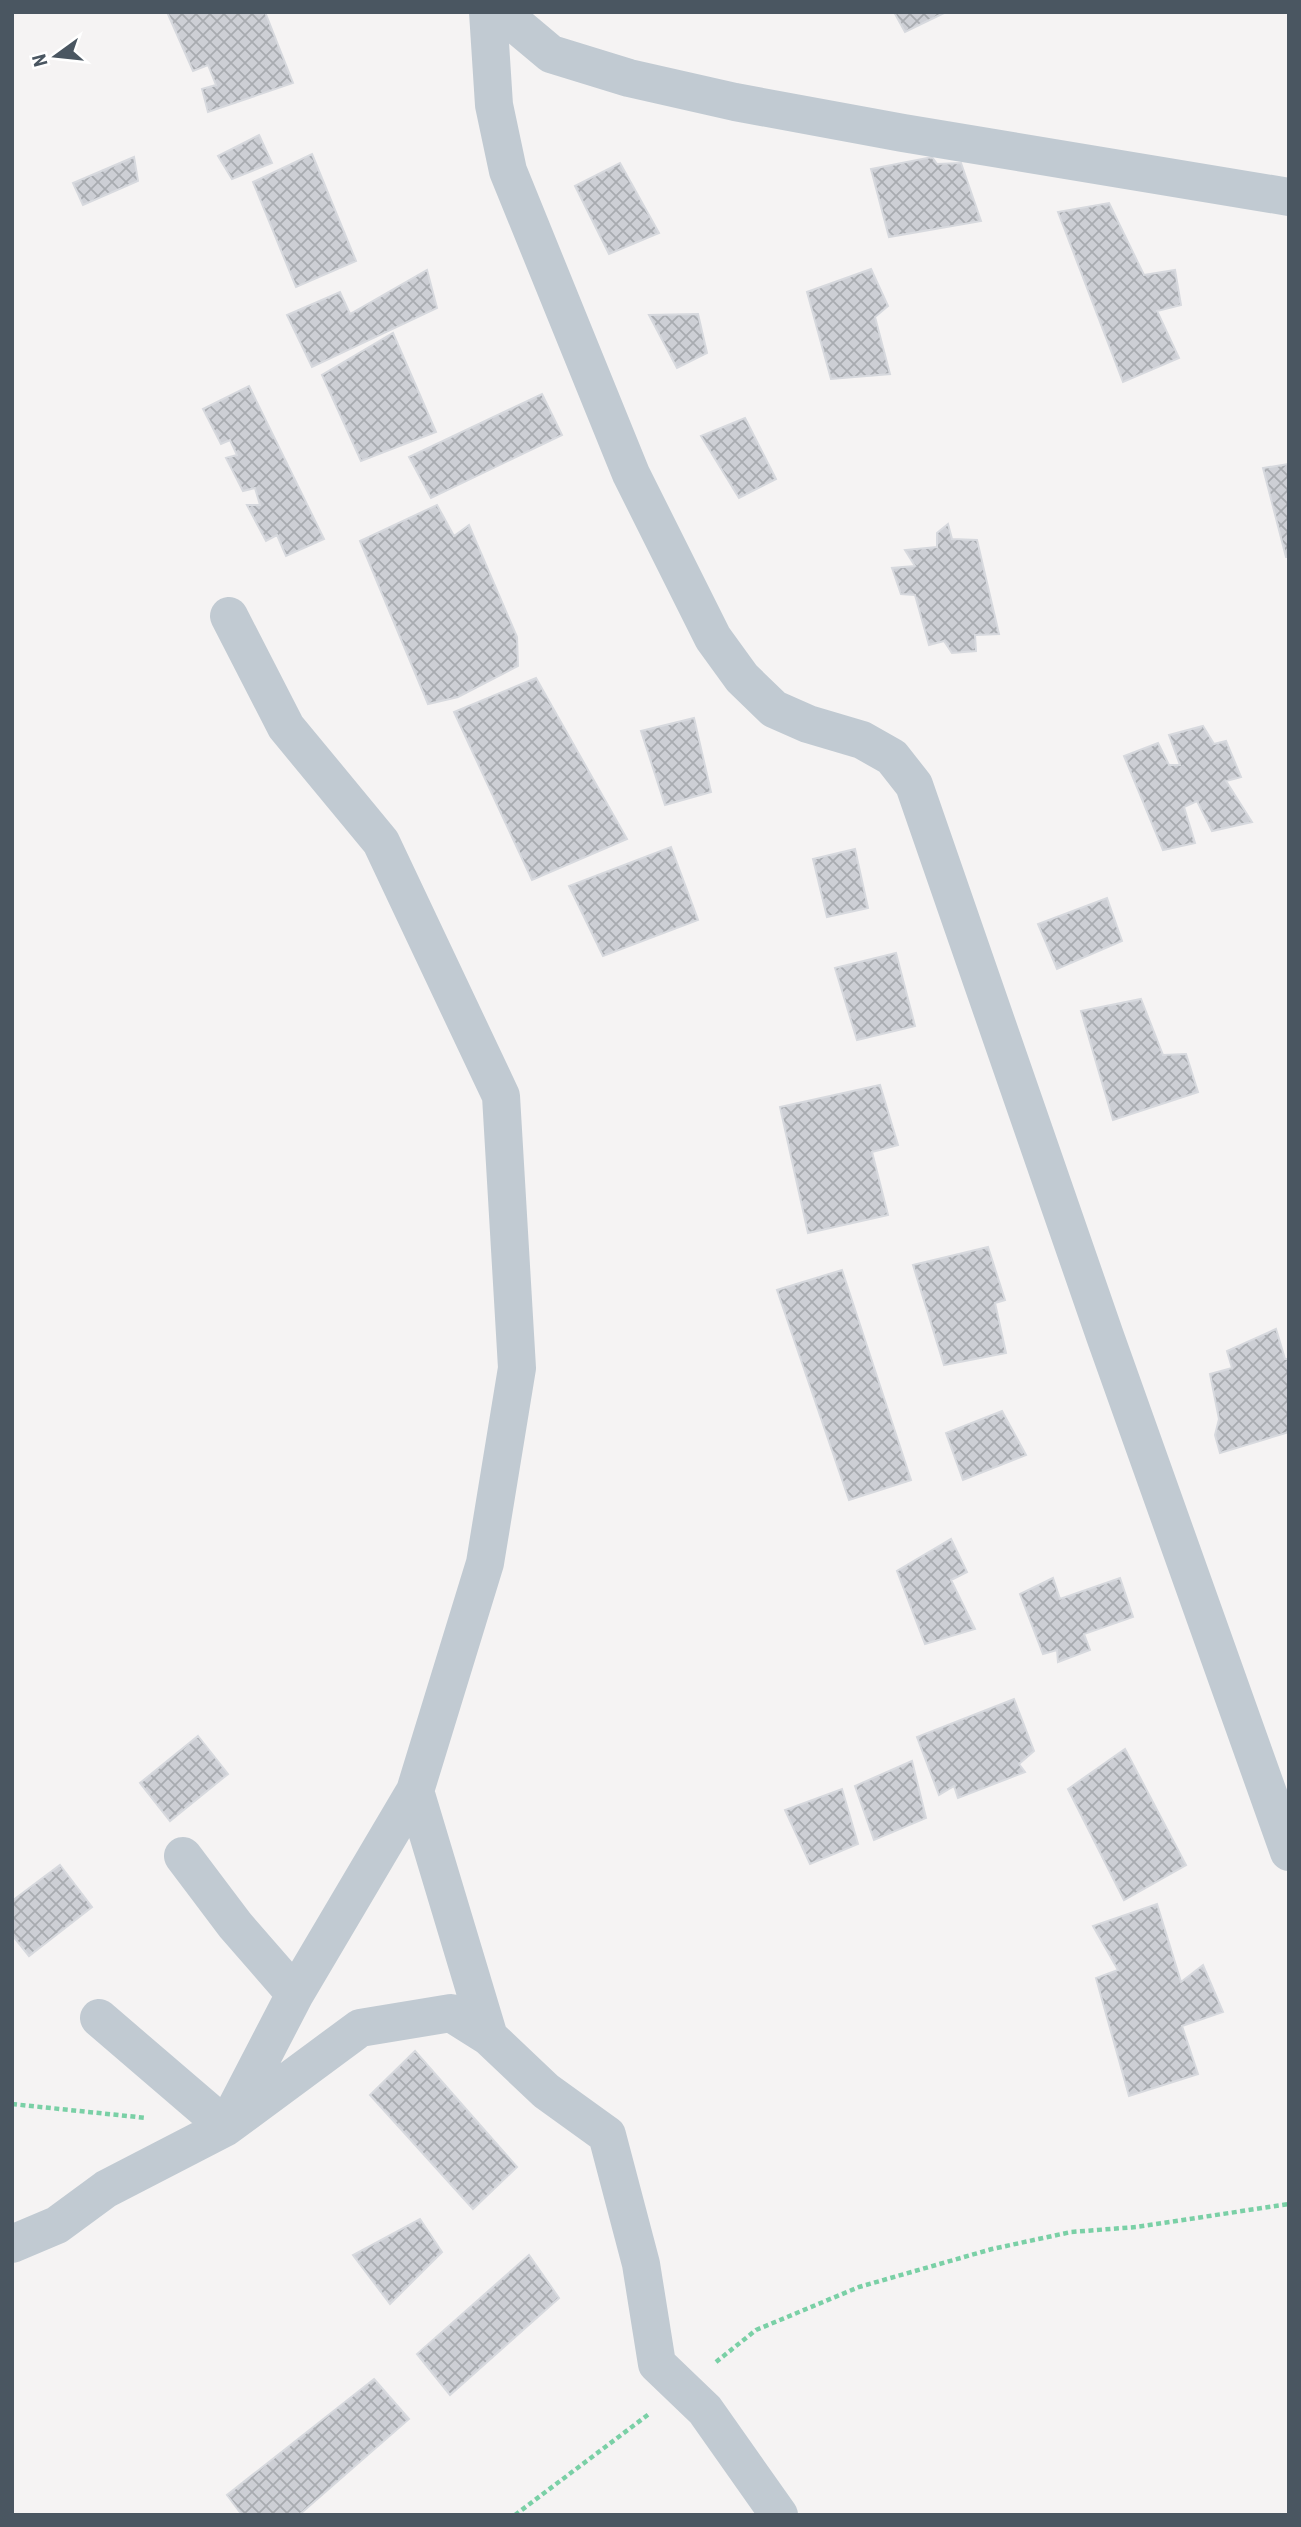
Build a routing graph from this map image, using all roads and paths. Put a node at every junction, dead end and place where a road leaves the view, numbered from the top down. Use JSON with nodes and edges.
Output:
{"nodes":[{"id":1,"x":488,"y":12,"type":"edge"},
{"id":2,"x":501,"y":12,"type":"edge"},
{"id":3,"x":1289,"y":197,"type":"edge"},
{"id":4,"x":229,"y":616,"type":"dead end"},
{"id":5,"x":415,"y":1791,"type":"junction"},
{"id":6,"x":1289,"y":1852,"type":"edge"},
{"id":7,"x":183,"y":1856,"type":"dead end"},
{"id":8,"x":295,"y":1994,"type":"junction"},
{"id":9,"x":99,"y":2018,"type":"dead end"},
{"id":10,"x":489,"y":2036,"type":"junction"},
{"id":11,"x":12,"y":2104,"type":"edge"},
{"id":12,"x":159,"y":2119,"type":"dead end"},
{"id":13,"x":226,"y":2127,"type":"junction"},
{"id":14,"x":1289,"y":2204,"type":"edge"},
{"id":15,"x":12,"y":2244,"type":"edge"},
{"id":16,"x":683,"y":2389,"type":"junction"},
{"id":17,"x":515,"y":2515,"type":"edge"},
{"id":18,"x":779,"y":2515,"type":"edge"}],
"edges":[{"from":1,"to":6,"type":"street"},
{"from":2,"to":3,"type":"street"},
{"from":4,"to":5,"type":"street"},
{"from":5,"to":8,"type":"street"},
{"from":5,"to":10,"type":"street"},
{"from":7,"to":8,"type":"street"},
{"from":8,"to":13,"type":"street"},
{"from":9,"to":13,"type":"street"},
{"from":10,"to":13,"type":"street"},
{"from":10,"to":16,"type":"street"},
{"from":11,"to":12,"type":"path"},
{"from":13,"to":15,"type":"street"},
{"from":14,"to":16,"type":"path"},
{"from":16,"to":17,"type":"path"},
{"from":16,"to":18,"type":"street"}]}
